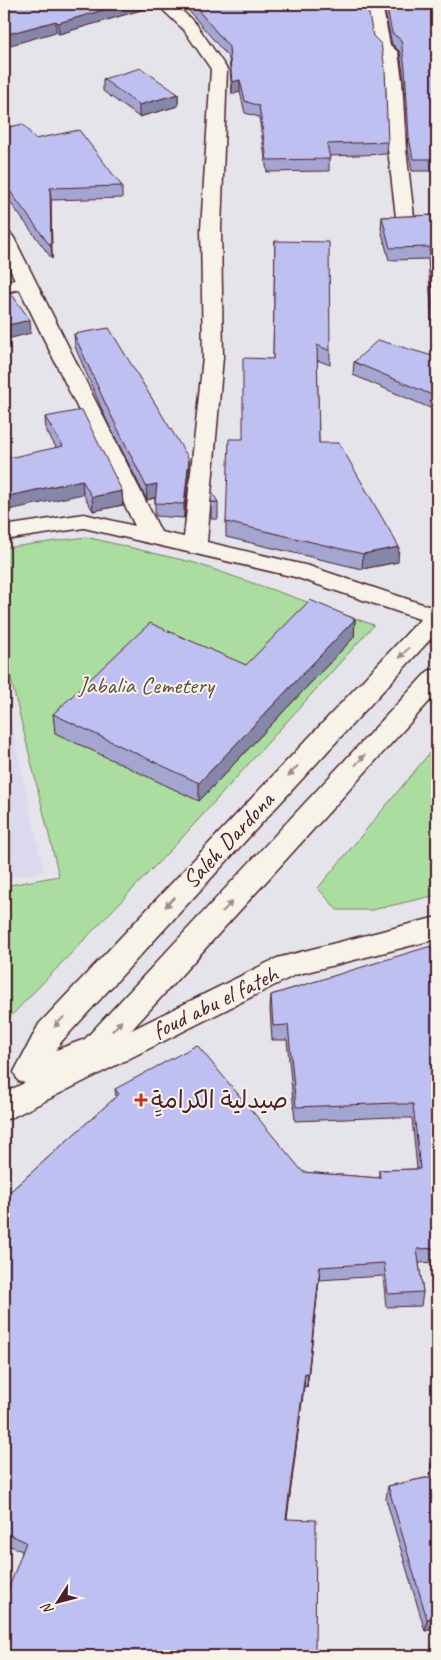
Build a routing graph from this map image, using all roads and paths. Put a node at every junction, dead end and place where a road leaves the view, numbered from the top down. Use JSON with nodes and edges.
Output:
{"nodes":[{"id":1,"x":374,"y":4,"type":"edge"},
{"id":2,"x":168,"y":6,"type":"dead end"},
{"id":3,"x":405,"y":217,"type":"edge"},
{"id":4,"x":4,"y":238,"type":"edge"},
{"id":5,"x":26,"y":283,"type":"junction"},
{"id":6,"x":4,"y":288,"type":"edge"},
{"id":7,"x":4,"y":533,"type":"edge"},
{"id":8,"x":152,"y":536,"type":"junction"},
{"id":9,"x":196,"y":546,"type":"junction"},
{"id":10,"x":437,"y":617,"type":"edge"},
{"id":11,"x":437,"y":677,"type":"edge"},
{"id":12,"x":437,"y":928,"type":"edge"},
{"id":13,"x":30,"y":1072,"type":"junction"},
{"id":14,"x":4,"y":1106,"type":"edge"}],
"edges":[{"from":1,"to":3,"type":"street"},
{"from":2,"to":9,"type":"street"},
{"from":4,"to":5,"type":"street"},
{"from":5,"to":6,"type":"lane"},
{"from":5,"to":8,"type":"street"},
{"from":7,"to":8,"type":"street"},
{"from":8,"to":9,"type":"street"},
{"from":9,"to":10,"type":"street"},
{"from":10,"to":13,"type":"street","name":"Saleh Dardona","one_way":true},
{"from":13,"to":11,"type":"street","name":"Saleh Dardona","one_way":true},
{"from":12,"to":14,"type":"street","name":"foud abu el fateh"},
{"from":13,"to":14,"type":"street","name":"Saleh Dardona"}]}
